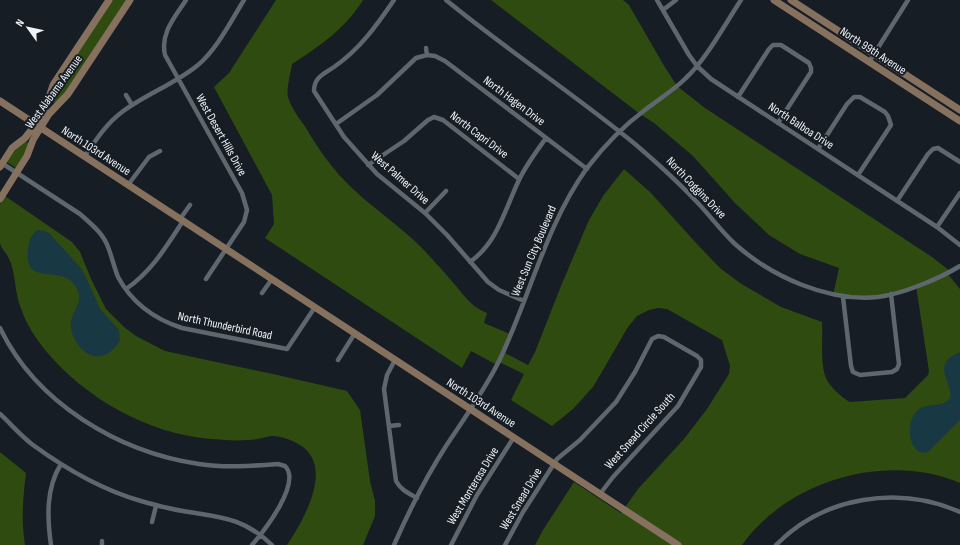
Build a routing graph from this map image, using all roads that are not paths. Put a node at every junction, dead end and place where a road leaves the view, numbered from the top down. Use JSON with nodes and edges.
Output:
{"nodes":[{"id":1,"x":109,"y":0,"type":"edge"},
{"id":2,"x":130,"y":0,"type":"edge"},
{"id":3,"x":186,"y":0,"type":"edge"},
{"id":4,"x":244,"y":0,"type":"edge"},
{"id":5,"x":394,"y":0,"type":"edge"},
{"id":6,"x":446,"y":0,"type":"edge"},
{"id":7,"x":657,"y":0,"type":"edge"},
{"id":8,"x":676,"y":0,"type":"edge"},
{"id":9,"x":741,"y":0,"type":"edge"},
{"id":10,"x":774,"y":0,"type":"edge"},
{"id":11,"x":791,"y":0,"type":"edge"},
{"id":12,"x":908,"y":0,"type":"edge"},
{"id":13,"x":663,"y":10,"type":"junction"},
{"id":14,"x":827,"y":24,"type":"junction"},
{"id":15,"x":822,"y":31,"type":"junction"},
{"id":16,"x":426,"y":48,"type":"dead end"},
{"id":17,"x":874,"y":54,"type":"junction"},
{"id":18,"x":427,"y":55,"type":"junction"},
{"id":19,"x":869,"y":62,"type":"junction"},
{"id":20,"x":697,"y":66,"type":"junction"},
{"id":21,"x":178,"y":79,"type":"junction"},
{"id":22,"x":126,"y":95,"type":"dead end"},
{"id":23,"x":738,"y":97,"type":"junction"},
{"id":24,"x":0,"y":101,"type":"edge"},
{"id":25,"x":132,"y":105,"type":"junction"},
{"id":26,"x":960,"y":110,"type":"edge"},
{"id":27,"x":960,"y":121,"type":"edge"},
{"id":28,"x":778,"y":123,"type":"junction"},
{"id":29,"x":336,"y":124,"type":"junction"},
{"id":30,"x":38,"y":126,"type":"junction"},
{"id":31,"x":620,"y":132,"type":"junction"},
{"id":32,"x":546,"y":138,"type":"junction"},
{"id":33,"x":818,"y":149,"type":"junction"},
{"id":34,"x":160,"y":151,"type":"dead end"},
{"id":35,"x":85,"y":156,"type":"junction"},
{"id":36,"x":960,"y":162,"type":"edge"},
{"id":37,"x":1,"y":164,"type":"edge"},
{"id":38,"x":368,"y":165,"type":"junction"},
{"id":39,"x":587,"y":169,"type":"junction"},
{"id":40,"x":17,"y":173,"type":"junction"},
{"id":41,"x":858,"y":175,"type":"junction"},
{"id":42,"x":519,"y":179,"type":"junction"},
{"id":43,"x":128,"y":185,"type":"junction"},
{"id":44,"x":446,"y":191,"type":"dead end"},
{"id":45,"x":960,"y":193,"type":"edge"},
{"id":46,"x":0,"y":199,"type":"edge"},
{"id":47,"x":897,"y":201,"type":"junction"},
{"id":48,"x":190,"y":205,"type":"dead end"},
{"id":49,"x":425,"y":213,"type":"junction"},
{"id":50,"x":181,"y":220,"type":"junction"},
{"id":51,"x":937,"y":228,"type":"junction"},
{"id":52,"x":111,"y":238,"type":"dead end"},
{"id":53,"x":105,"y":241,"type":"junction"},
{"id":54,"x":960,"y":245,"type":"edge"},
{"id":55,"x":226,"y":249,"type":"junction"},
{"id":56,"x":470,"y":262,"type":"junction"},
{"id":57,"x":960,"y":266,"type":"edge"},
{"id":58,"x":206,"y":279,"type":"dead end"},
{"id":59,"x":272,"y":279,"type":"junction"},
{"id":60,"x":126,"y":289,"type":"junction"},
{"id":61,"x":262,"y":293,"type":"dead end"},
{"id":62,"x":891,"y":294,"type":"junction"},
{"id":63,"x":843,"y":297,"type":"junction"},
{"id":64,"x":524,"y":301,"type":"junction"},
{"id":65,"x":315,"y":307,"type":"junction"},
{"id":66,"x":0,"y":328,"type":"edge"},
{"id":67,"x":355,"y":333,"type":"junction"},
{"id":68,"x":680,"y":346,"type":"joint"},
{"id":69,"x":338,"y":360,"type":"dead end"},
{"id":70,"x":395,"y":360,"type":"junction"},
{"id":71,"x":471,"y":409,"type":"junction"},
{"id":72,"x":0,"y":414,"type":"edge"},
{"id":73,"x":399,"y":425,"type":"dead end"},
{"id":74,"x":389,"y":426,"type":"junction"},
{"id":75,"x":514,"y":437,"type":"junction"},
{"id":76,"x":61,"y":464,"type":"junction"},
{"id":77,"x":554,"y":464,"type":"junction"},
{"id":78,"x":600,"y":494,"type":"junction"},
{"id":79,"x":417,"y":498,"type":"junction"},
{"id":80,"x":156,"y":506,"type":"junction"},
{"id":81,"x":960,"y":512,"type":"edge"},
{"id":82,"x":152,"y":522,"type":"dead end"},
{"id":83,"x":260,"y":534,"type":"junction"},
{"id":84,"x":51,"y":545,"type":"edge"},
{"id":85,"x":252,"y":545,"type":"edge"},
{"id":86,"x":272,"y":545,"type":"edge"},
{"id":87,"x":394,"y":545,"type":"edge"},
{"id":88,"x":451,"y":545,"type":"edge"},
{"id":89,"x":505,"y":545,"type":"edge"},
{"id":90,"x":678,"y":545,"type":"edge"},
{"id":91,"x":776,"y":545,"type":"edge"}],
"edges":[{"from":1,"to":30,"type":"street","name":"West Alabama Avenue"},
{"from":2,"to":30,"type":"street","name":"West Alabama Avenue"},
{"from":3,"to":21,"type":"street","name":"West Desert Hills Drive"},
{"from":4,"to":21,"type":"street"},
{"from":5,"to":29,"type":"street","name":"West Palmer Drive"},
{"from":6,"to":31,"type":"street","name":"North Coggins Drive"},
{"from":7,"to":13,"type":"street","name":"North Balboa Drive"},
{"from":8,"to":13,"type":"street"},
{"from":9,"to":20,"type":"street","name":"West Sun City Boulevard"},
{"from":10,"to":15,"type":"street","name":"North 99th Avenue"},
{"from":11,"to":14,"type":"street","name":"North 99th Avenue"},
{"from":12,"to":17,"type":"street"},
{"from":13,"to":20,"type":"street","name":"North Balboa Drive"},
{"from":14,"to":15,"type":"street"},
{"from":14,"to":17,"type":"street","name":"North 99th Avenue"},
{"from":15,"to":19,"type":"street","name":"North 99th Avenue"},
{"from":16,"to":18,"type":"street"},
{"from":17,"to":19,"type":"street"},
{"from":17,"to":26,"type":"street","name":"North 99th Avenue"},
{"from":18,"to":29,"type":"street"},
{"from":18,"to":32,"type":"street","name":"North Hagen Drive"},
{"from":19,"to":27,"type":"street","name":"North 99th Avenue"},
{"from":20,"to":23,"type":"street","name":"North Balboa Drive"},
{"from":20,"to":31,"type":"street","name":"West Sun City Boulevard"},
{"from":21,"to":25,"type":"street"},
{"from":21,"to":55,"type":"street","name":"West Desert Hills Drive"},
{"from":22,"to":25,"type":"street"},
{"from":23,"to":28,"type":"street","name":"North Balboa Drive"},
{"from":23,"to":28,"type":"street"},
{"from":24,"to":30,"type":"street","name":"North 103rd Avenue"},
{"from":25,"to":35,"type":"street"},
{"from":28,"to":33,"type":"street","name":"North Balboa Drive"},
{"from":29,"to":38,"type":"street","name":"West Palmer Drive"},
{"from":30,"to":35,"type":"street","name":"North 103rd Avenue"},
{"from":30,"to":37,"type":"street","name":"West Alabama Avenue"},
{"from":30,"to":40,"type":"street","name":"West Alabama Avenue"},
{"from":31,"to":39,"type":"street","name":"West Sun City Boulevard"},
{"from":31,"to":63,"type":"street","name":"North Coggins Drive"},
{"from":32,"to":39,"type":"street","name":"North Hagen Drive"},
{"from":32,"to":42,"type":"street"},
{"from":33,"to":41,"type":"street","name":"North Balboa Drive"},
{"from":33,"to":41,"type":"street"},
{"from":34,"to":43,"type":"street"},
{"from":35,"to":43,"type":"street","name":"North 103rd Avenue"},
{"from":36,"to":47,"type":"street"},
{"from":37,"to":40,"type":"street","name":"North Thunderbird Road"},
{"from":38,"to":42,"type":"street","name":"North Capri Drive"},
{"from":38,"to":49,"type":"street","name":"West Palmer Drive"},
{"from":39,"to":64,"type":"street","name":"West Sun City Boulevard"},
{"from":40,"to":46,"type":"street","name":"West Alabama Avenue"},
{"from":40,"to":53,"type":"street","name":"North Thunderbird Road"},
{"from":41,"to":47,"type":"street","name":"North Balboa Drive"},
{"from":42,"to":56,"type":"street"},
{"from":43,"to":50,"type":"street","name":"North 103rd Avenue"},
{"from":44,"to":49,"type":"street"},
{"from":45,"to":51,"type":"street"},
{"from":47,"to":51,"type":"street","name":"North Balboa Drive"},
{"from":48,"to":50,"type":"street"},
{"from":49,"to":56,"type":"street","name":"West Palmer Drive"},
{"from":50,"to":55,"type":"street","name":"North 103rd Avenue"},
{"from":50,"to":60,"type":"street"},
{"from":51,"to":54,"type":"street","name":"North Balboa Drive"},
{"from":52,"to":53,"type":"street"},
{"from":53,"to":60,"type":"street","name":"North Thunderbird Road"},
{"from":55,"to":58,"type":"street","name":"West Desert Hills Drive"},
{"from":55,"to":59,"type":"street","name":"North 103rd Avenue"},
{"from":56,"to":64,"type":"street","name":"West Palmer Drive"},
{"from":57,"to":62,"type":"street","name":"North Coggins Drive"},
{"from":59,"to":61,"type":"street"},
{"from":59,"to":65,"type":"street","name":"North 103rd Avenue"},
{"from":60,"to":65,"type":"street","name":"North Thunderbird Road"},
{"from":62,"to":63,"type":"street","name":"North Coggins Drive"},
{"from":62,"to":63,"type":"street"},
{"from":64,"to":71,"type":"street","name":"West Sun City Boulevard"},
{"from":65,"to":67,"type":"street","name":"North 103rd Avenue"},
{"from":66,"to":83,"type":"street"},
{"from":67,"to":69,"type":"street"},
{"from":67,"to":70,"type":"street","name":"North 103rd Avenue"},
{"from":68,"to":77,"type":"street","name":"West Snead Drive"},
{"from":68,"to":78,"type":"street","name":"West Snead Circle South"},
{"from":70,"to":71,"type":"street","name":"North 103rd Avenue"},
{"from":70,"to":74,"type":"street"},
{"from":71,"to":75,"type":"street","name":"North 103rd Avenue"},
{"from":71,"to":79,"type":"street","name":"West Sun City Boulevard"},
{"from":72,"to":76,"type":"street"},
{"from":73,"to":74,"type":"street"},
{"from":74,"to":79,"type":"street"},
{"from":75,"to":77,"type":"street","name":"North 103rd Avenue"},
{"from":75,"to":88,"type":"street","name":"West Monterosa Drive"},
{"from":76,"to":80,"type":"street"},
{"from":76,"to":84,"type":"street"},
{"from":77,"to":78,"type":"street","name":"North 103rd Avenue"},
{"from":77,"to":89,"type":"street","name":"West Snead Drive"},
{"from":78,"to":90,"type":"street","name":"North 103rd Avenue"},
{"from":79,"to":87,"type":"street","name":"West Sun City Boulevard"},
{"from":80,"to":82,"type":"street"},
{"from":80,"to":83,"type":"street"},
{"from":81,"to":91,"type":"street"},
{"from":83,"to":85,"type":"street"},
{"from":83,"to":86,"type":"street"}]}
